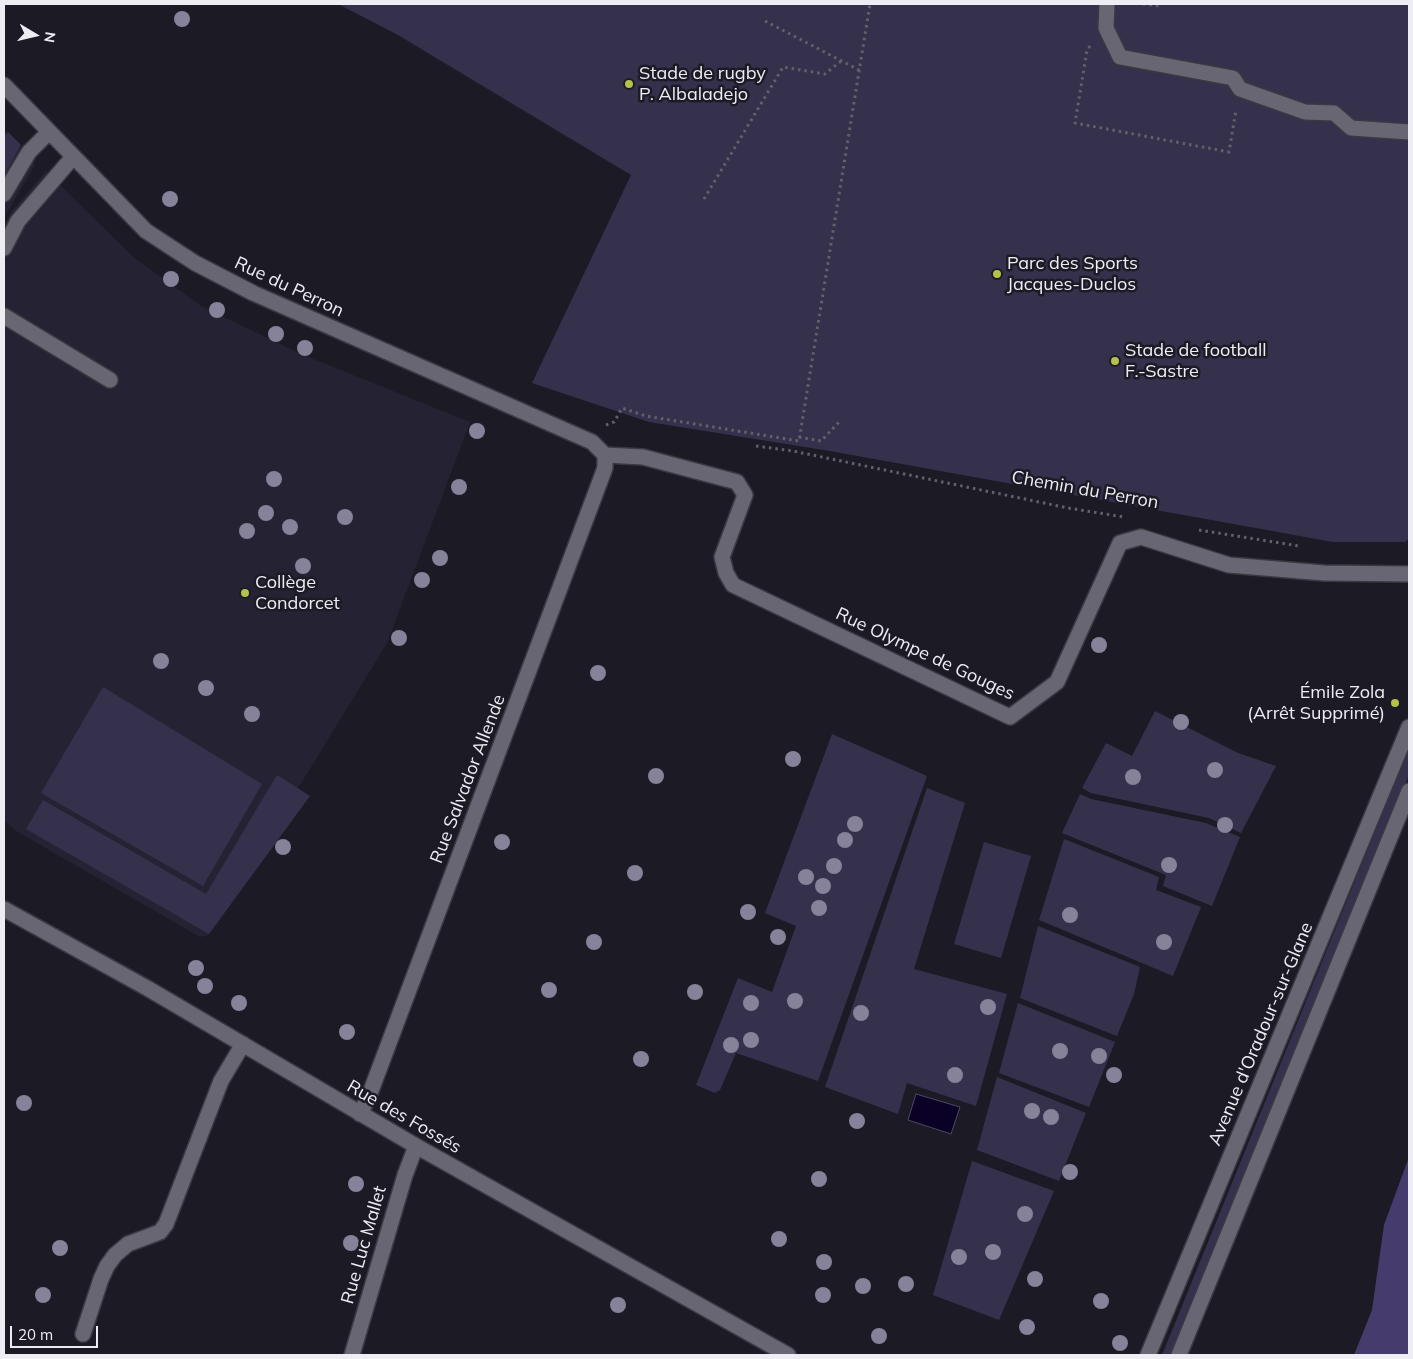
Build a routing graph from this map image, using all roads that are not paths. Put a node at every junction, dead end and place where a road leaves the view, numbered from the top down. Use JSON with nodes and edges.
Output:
{"nodes":[{"id":1,"x":1107,"y":4,"type":"edge"},
{"id":2,"x":4,"y":85,"type":"edge"},
{"id":3,"x":49,"y":132,"type":"junction"},
{"id":4,"x":1409,"y":132,"type":"edge"},
{"id":5,"x":73,"y":157,"type":"junction"},
{"id":6,"x":4,"y":194,"type":"edge"},
{"id":7,"x":4,"y":248,"type":"edge"},
{"id":8,"x":4,"y":316,"type":"edge"},
{"id":9,"x":110,"y":380,"type":"dead end"},
{"id":10,"x":605,"y":455,"type":"junction"},
{"id":11,"x":1120,"y":543,"type":"joint"},
{"id":12,"x":1409,"y":574,"type":"edge"},
{"id":13,"x":1409,"y":727,"type":"edge"},
{"id":14,"x":1409,"y":792,"type":"edge"},
{"id":15,"x":4,"y":909,"type":"edge"},
{"id":16,"x":242,"y":1044,"type":"junction"},
{"id":17,"x":360,"y":1114,"type":"junction"},
{"id":18,"x":416,"y":1146,"type":"junction"},
{"id":19,"x":83,"y":1334,"type":"dead end"},
{"id":20,"x":352,"y":1355,"type":"edge"},
{"id":21,"x":788,"y":1355,"type":"edge"},
{"id":22,"x":1148,"y":1355,"type":"edge"},
{"id":23,"x":1179,"y":1355,"type":"edge"}],
"edges":[{"from":1,"to":4,"type":"street"},
{"from":2,"to":3,"type":"street","name":"Rue du Perron"},
{"from":3,"to":5,"type":"street","name":"Rue du Perron"},
{"from":3,"to":6,"type":"street"},
{"from":5,"to":7,"type":"street"},
{"from":5,"to":10,"type":"street","name":"Rue du Perron"},
{"from":8,"to":9,"type":"street"},
{"from":10,"to":11,"type":"street","name":"Rue Olympe de Gouges"},
{"from":10,"to":17,"type":"street","name":"Rue Salvador Allende"},
{"from":11,"to":12,"type":"street","name":"Chemin du Perron"},
{"from":13,"to":22,"type":"street","name":"Avenue d'Oradour-sur-Glane"},
{"from":14,"to":23,"type":"street"},
{"from":15,"to":16,"type":"street","name":"Rue des Fossés"},
{"from":16,"to":17,"type":"street","name":"Rue des Fossés"},
{"from":16,"to":19,"type":"street"},
{"from":17,"to":18,"type":"street","name":"Rue des Fossés"},
{"from":18,"to":20,"type":"street","name":"Rue Luc Mallet"},
{"from":18,"to":21,"type":"street","name":"Rue des Fossés"}]}
